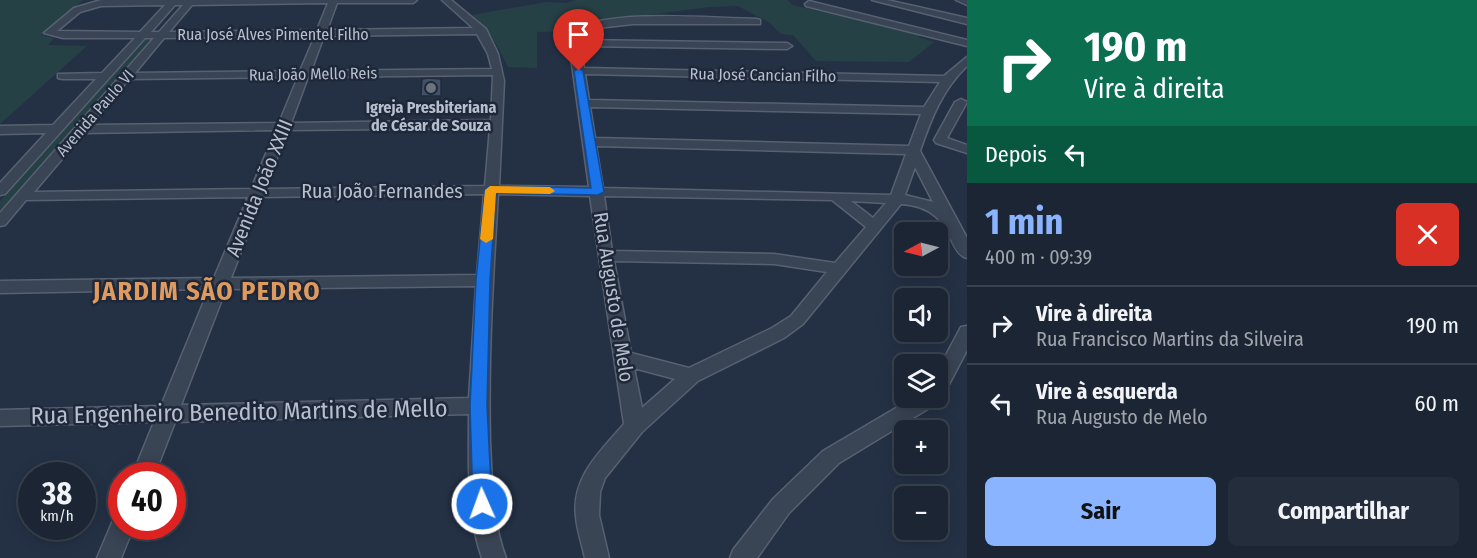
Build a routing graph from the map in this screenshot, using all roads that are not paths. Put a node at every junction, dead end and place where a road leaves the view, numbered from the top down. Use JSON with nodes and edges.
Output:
{"nodes":[{"id":1,"x":413,"y":0,"type":"edge"},
{"id":2,"x":446,"y":0,"type":"edge"},
{"id":3,"x":876,"y":0,"type":"edge"},
{"id":4,"x":960,"y":0,"type":"edge"},
{"id":5,"x":334,"y":1,"type":"edge"},
{"id":6,"x":182,"y":2,"type":"edge"},
{"id":7,"x":967,"y":2,"type":"edge"},
{"id":8,"x":809,"y":4,"type":"dead end"},
{"id":9,"x":967,"y":21,"type":"edge"},
{"id":10,"x":757,"y":22,"type":"dead end"},
{"id":11,"x":483,"y":32,"type":"junction"},
{"id":12,"x":320,"y":34,"type":"junction"},
{"id":13,"x":144,"y":35,"type":"junction"},
{"id":14,"x":163,"y":35,"type":"junction"},
{"id":15,"x":574,"y":43,"type":"junction"},
{"id":16,"x":967,"y":43,"type":"edge"},
{"id":17,"x":787,"y":46,"type":"dead end"},
{"id":18,"x":967,"y":60,"type":"edge"},
{"id":19,"x":579,"y":71,"type":"junction"},
{"id":20,"x":498,"y":72,"type":"junction"},
{"id":21,"x":305,"y":74,"type":"junction"},
{"id":22,"x":62,"y":76,"type":"dead end"},
{"id":23,"x":106,"y":76,"type":"junction"},
{"id":24,"x":127,"y":76,"type":"junction"},
{"id":25,"x":947,"y":79,"type":"junction"},
{"id":26,"x":938,"y":96,"type":"junction"},
{"id":27,"x":964,"y":98,"type":"edge"},
{"id":28,"x":584,"y":103,"type":"junction"},
{"id":29,"x":928,"y":111,"type":"junction"},
{"id":30,"x":497,"y":124,"type":"junction"},
{"id":31,"x":285,"y":126,"type":"junction"},
{"id":32,"x":57,"y":129,"type":"junction"},
{"id":33,"x":81,"y":129,"type":"junction"},
{"id":34,"x":0,"y":130,"type":"edge"},
{"id":35,"x":945,"y":132,"type":"junction"},
{"id":36,"x":967,"y":138,"type":"edge"},
{"id":37,"x":590,"y":142,"type":"junction"},
{"id":38,"x":967,"y":149,"type":"edge"},
{"id":39,"x":913,"y":150,"type":"junction"},
{"id":40,"x":490,"y":190,"type":"junction"},
{"id":41,"x":0,"y":191,"type":"edge"},
{"id":42,"x":257,"y":191,"type":"junction"},
{"id":43,"x":598,"y":192,"type":"junction"},
{"id":44,"x":23,"y":196,"type":"junction"},
{"id":45,"x":837,"y":196,"type":"junction"},
{"id":46,"x":897,"y":199,"type":"junction"},
{"id":47,"x":933,"y":202,"type":"junction"},
{"id":48,"x":0,"y":222,"type":"edge"},
{"id":49,"x":875,"y":227,"type":"junction"},
{"id":50,"x":967,"y":253,"type":"edge"},
{"id":51,"x":605,"y":256,"type":"junction"},
{"id":52,"x":839,"y":269,"type":"junction"},
{"id":53,"x":483,"y":280,"type":"junction"},
{"id":54,"x":220,"y":283,"type":"junction"},
{"id":55,"x":0,"y":287,"type":"edge"},
{"id":56,"x":967,"y":332,"type":"edge"},
{"id":57,"x":622,"y":358,"type":"junction"},
{"id":58,"x":948,"y":368,"type":"edge"},
{"id":59,"x":692,"y":376,"type":"junction"},
{"id":60,"x":478,"y":406,"type":"junction"},
{"id":61,"x":912,"y":408,"type":"edge"},
{"id":62,"x":168,"y":415,"type":"junction"},
{"id":63,"x":0,"y":418,"type":"edge"},
{"id":64,"x":634,"y":426,"type":"junction"},
{"id":65,"x":149,"y":462,"type":"edge"},
{"id":66,"x":116,"y":540,"type":"edge"},
{"id":67,"x":109,"y":558,"type":"edge"},
{"id":68,"x":495,"y":558,"type":"edge"},
{"id":69,"x":597,"y":558,"type":"edge"},
{"id":70,"x":742,"y":558,"type":"edge"}],
"edges":[{"from":1,"to":5,"type":"street"},
{"from":2,"to":11,"type":"street"},
{"from":3,"to":9,"type":"street"},
{"from":4,"to":7,"type":"street"},
{"from":5,"to":6,"type":"street"},
{"from":5,"to":12,"type":"street","name":"Avenida João XXIII"},
{"from":6,"to":13,"type":"street","name":"Avenida Paulo VI"},
{"from":6,"to":13,"type":"street","name":"Rua José Alves Pimentel Filho"},
{"from":6,"to":14,"type":"street","name":"Avenida Paulo VI"},
{"from":8,"to":16,"type":"street"},
{"from":10,"to":15,"type":"street"},
{"from":11,"to":12,"type":"street","name":"Rua José Alves Pimentel Filho"},
{"from":11,"to":20,"type":"street"},
{"from":12,"to":14,"type":"street","name":"Rua José Alves Pimentel Filho"},
{"from":12,"to":21,"type":"street","name":"Avenida João XXIII"},
{"from":13,"to":14,"type":"street","name":"Rua José Alves Pimentel Filho"},
{"from":13,"to":23,"type":"street","name":"Avenida Paulo VI"},
{"from":14,"to":24,"type":"street","name":"Avenida Paulo VI"},
{"from":15,"to":17,"type":"street"},
{"from":15,"to":19,"type":"street","name":"Rua Augusto de Melo"},
{"from":18,"to":25,"type":"street"},
{"from":19,"to":25,"type":"street","name":"Rua José Cancian Filho"},
{"from":19,"to":28,"type":"street","name":"Rua Augusto de Melo"},
{"from":20,"to":21,"type":"street","name":"Rua João Mello Reis"},
{"from":20,"to":30,"type":"street"},
{"from":21,"to":24,"type":"street","name":"Rua João Mello Reis"},
{"from":21,"to":31,"type":"street","name":"Avenida João XXIII"},
{"from":22,"to":23,"type":"street"},
{"from":23,"to":32,"type":"street","name":"Avenida Paulo VI"},
{"from":24,"to":33,"type":"street","name":"Avenida Paulo VI"},
{"from":25,"to":26,"type":"street"},
{"from":26,"to":27,"type":"street"},
{"from":26,"to":29,"type":"street"},
{"from":27,"to":35,"type":"street"},
{"from":28,"to":29,"type":"street"},
{"from":28,"to":37,"type":"street","name":"Rua Augusto de Melo"},
{"from":29,"to":39,"type":"street"},
{"from":30,"to":31,"type":"street"},
{"from":30,"to":40,"type":"street"},
{"from":31,"to":33,"type":"street"},
{"from":31,"to":42,"type":"street","name":"Avenida João XXIII"},
{"from":32,"to":34,"type":"street"},
{"from":32,"to":41,"type":"street","name":"Avenida Paulo VI"},
{"from":33,"to":44,"type":"street","name":"Avenida Paulo VI"},
{"from":35,"to":36,"type":"street"},
{"from":35,"to":38,"type":"street"},
{"from":37,"to":39,"type":"street"},
{"from":37,"to":43,"type":"street","name":"Rua Augusto de Melo"},
{"from":39,"to":46,"type":"street"},
{"from":39,"to":47,"type":"street"},
{"from":40,"to":42,"type":"street","name":"Rua João Fernandes"},
{"from":40,"to":43,"type":"street","name":"Rua João Fernandes"},
{"from":40,"to":53,"type":"street"},
{"from":42,"to":44,"type":"street","name":"Rua João Fernandes"},
{"from":42,"to":54,"type":"street","name":"Avenida João XXIII"},
{"from":43,"to":45,"type":"street","name":"Rua João Fernandes"},
{"from":43,"to":51,"type":"street","name":"Rua Augusto de Melo"},
{"from":44,"to":48,"type":"street","name":"Avenida Paulo VI"},
{"from":45,"to":46,"type":"street","name":"Rua João Fernandes"},
{"from":45,"to":49,"type":"street"},
{"from":46,"to":47,"type":"street","name":"Rua João Fernandes"},
{"from":46,"to":49,"type":"street"},
{"from":47,"to":50,"type":"street"},
{"from":49,"to":52,"type":"street"},
{"from":51,"to":52,"type":"street"},
{"from":51,"to":57,"type":"street","name":"Rua Augusto de Melo"},
{"from":52,"to":59,"type":"street"},
{"from":53,"to":54,"type":"street"},
{"from":53,"to":60,"type":"street"},
{"from":54,"to":55,"type":"street"},
{"from":54,"to":62,"type":"street","name":"Avenida João XXIII"},
{"from":56,"to":58,"type":"street"},
{"from":57,"to":59,"type":"street"},
{"from":57,"to":64,"type":"street","name":"Rua Augusto de Melo"},
{"from":59,"to":64,"type":"street"},
{"from":60,"to":62,"type":"street","name":"Rua Engenheiro Benedito Martins de Mello"},
{"from":60,"to":68,"type":"street"},
{"from":61,"to":70,"type":"street"},
{"from":62,"to":63,"type":"street","name":"Rua Engenheiro Benedito Martins de Mello"},
{"from":62,"to":65,"type":"street","name":"Avenida João XXIII"},
{"from":64,"to":69,"type":"street"},
{"from":66,"to":67,"type":"street"}]}
